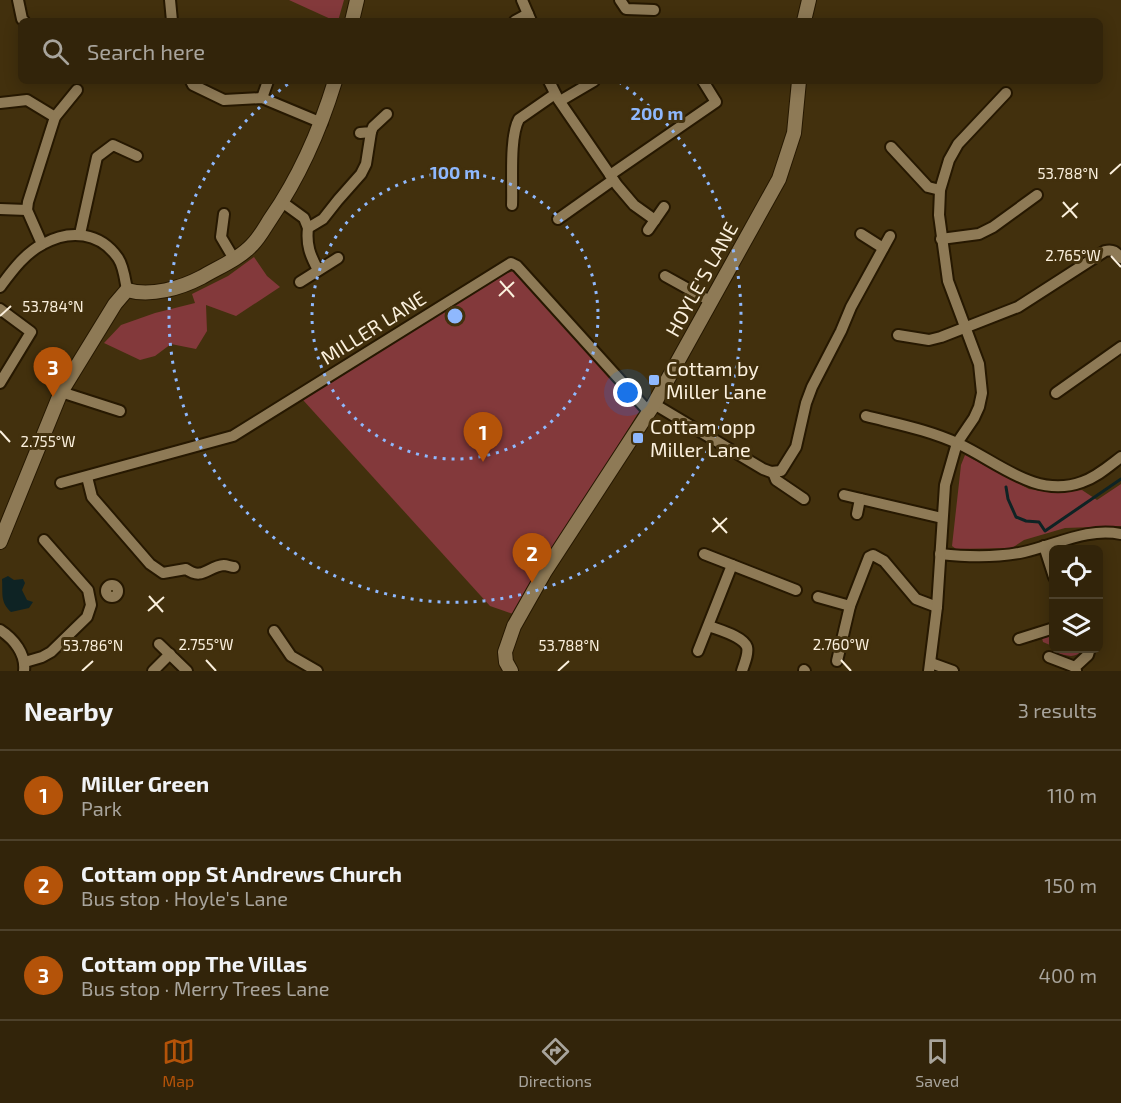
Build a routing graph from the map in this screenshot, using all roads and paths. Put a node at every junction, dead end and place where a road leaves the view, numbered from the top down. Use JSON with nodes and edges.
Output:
{"nodes":[{"id":1,"x":18,"y":0,"type":"edge"},
{"id":2,"x":357,"y":0,"type":"edge"},
{"id":3,"x":522,"y":0,"type":"edge"},
{"id":4,"x":620,"y":0,"type":"edge"},
{"id":5,"x":809,"y":0,"type":"edge"},
{"id":6,"x":173,"y":1,"type":"edge"},
{"id":7,"x":654,"y":10,"type":"dead end"},
{"id":8,"x":22,"y":18,"type":"edge"},
{"id":9,"x":172,"y":18,"type":"edge"},
{"id":10,"x":353,"y":18,"type":"edge"},
{"id":11,"x":530,"y":18,"type":"edge"},
{"id":12,"x":805,"y":18,"type":"edge"},
{"id":13,"x":192,"y":84,"type":"edge"},
{"id":14,"x":267,"y":84,"type":"edge"},
{"id":15,"x":334,"y":84,"type":"edge"},
{"id":16,"x":551,"y":84,"type":"edge"},
{"id":17,"x":588,"y":84,"type":"edge"},
{"id":18,"x":705,"y":84,"type":"edge"},
{"id":19,"x":799,"y":84,"type":"edge"},
{"id":20,"x":77,"y":90,"type":"dead end"},
{"id":21,"x":1006,"y":93,"type":"dead end"},
{"id":22,"x":262,"y":98,"type":"junction"},
{"id":23,"x":558,"y":98,"type":"junction"},
{"id":24,"x":0,"y":103,"type":"edge"},
{"id":25,"x":387,"y":114,"type":"dead end"},
{"id":26,"x":55,"y":117,"type":"junction"},
{"id":27,"x":322,"y":123,"type":"junction"},
{"id":28,"x":891,"y":147,"type":"dead end"},
{"id":29,"x":137,"y":156,"type":"dead end"},
{"id":30,"x":612,"y":177,"type":"junction"},
{"id":31,"x":940,"y":190,"type":"junction"},
{"id":32,"x":1037,"y":195,"type":"dead end"},
{"id":33,"x":282,"y":202,"type":"junction"},
{"id":34,"x":512,"y":205,"type":"dead end"},
{"id":35,"x":664,"y":207,"type":"dead end"},
{"id":36,"x":0,"y":208,"type":"edge"},
{"id":37,"x":27,"y":210,"type":"junction"},
{"id":38,"x":224,"y":213,"type":"dead end"},
{"id":39,"x":558,"y":219,"type":"dead end"},
{"id":40,"x":655,"y":220,"type":"junction"},
{"id":41,"x":308,"y":228,"type":"junction"},
{"id":42,"x":648,"y":230,"type":"dead end"},
{"id":43,"x":80,"y":234,"type":"junction"},
{"id":44,"x":861,"y":234,"type":"dead end"},
{"id":45,"x":890,"y":236,"type":"dead end"},
{"id":46,"x":941,"y":239,"type":"junction"},
{"id":47,"x":42,"y":244,"type":"junction"},
{"id":48,"x":884,"y":248,"type":"junction"},
{"id":49,"x":338,"y":258,"type":"dead end"},
{"id":50,"x":1121,"y":258,"type":"edge"},
{"id":51,"x":234,"y":259,"type":"junction"},
{"id":52,"x":318,"y":270,"type":"junction"},
{"id":53,"x":665,"y":276,"type":"dead end"},
{"id":54,"x":300,"y":282,"type":"dead end"},
{"id":55,"x":0,"y":286,"type":"edge"},
{"id":56,"x":127,"y":290,"type":"junction"},
{"id":57,"x":710,"y":301,"type":"junction"},
{"id":58,"x":0,"y":309,"type":"edge"},
{"id":59,"x":964,"y":328,"type":"junction"},
{"id":60,"x":898,"y":335,"type":"dead end"},
{"id":61,"x":1121,"y":347,"type":"edge"},
{"id":62,"x":0,"y":383,"type":"edge"},
{"id":63,"x":61,"y":392,"type":"junction"},
{"id":64,"x":1056,"y":393,"type":"dead end"},
{"id":65,"x":652,"y":408,"type":"junction"},
{"id":66,"x":120,"y":411,"type":"dead end"},
{"id":67,"x":866,"y":416,"type":"dead end"},
{"id":68,"x":957,"y":443,"type":"junction"},
{"id":69,"x":1121,"y":457,"type":"edge"},
{"id":70,"x":773,"y":472,"type":"junction"},
{"id":71,"x":87,"y":477,"type":"junction"},
{"id":72,"x":61,"y":483,"type":"dead end"},
{"id":73,"x":844,"y":495,"type":"dead end"},
{"id":74,"x":804,"y":499,"type":"dead end"},
{"id":75,"x":860,"y":499,"type":"junction"},
{"id":76,"x":856,"y":514,"type":"dead end"},
{"id":77,"x":942,"y":518,"type":"junction"},
{"id":78,"x":1121,"y":534,"type":"edge"},
{"id":79,"x":44,"y":540,"type":"dead end"},
{"id":80,"x":0,"y":542,"type":"edge"},
{"id":81,"x":1044,"y":546,"type":"junction"},
{"id":82,"x":704,"y":554,"type":"dead end"},
{"id":83,"x":940,"y":554,"type":"junction"},
{"id":84,"x":1049,"y":563,"type":"edge"},
{"id":85,"x":732,"y":565,"type":"junction"},
{"id":86,"x":234,"y":567,"type":"dead end"},
{"id":87,"x":796,"y":590,"type":"dead end"},
{"id":88,"x":106,"y":592,"type":"dead end"},
{"id":89,"x":90,"y":595,"type":"junction"},
{"id":90,"x":818,"y":597,"type":"dead end"},
{"id":91,"x":850,"y":606,"type":"junction"},
{"id":92,"x":937,"y":607,"type":"junction"},
{"id":93,"x":709,"y":626,"type":"junction"},
{"id":94,"x":1049,"y":629,"type":"edge"},
{"id":95,"x":0,"y":630,"type":"edge"},
{"id":96,"x":274,"y":631,"type":"dead end"},
{"id":97,"x":1019,"y":639,"type":"dead end"},
{"id":98,"x":159,"y":644,"type":"dead end"},
{"id":99,"x":699,"y":651,"type":"dead end"},
{"id":100,"x":1089,"y":653,"type":"edge"},
{"id":101,"x":170,"y":654,"type":"junction"},
{"id":102,"x":1049,"y":657,"type":"dead end"},
{"id":103,"x":837,"y":661,"type":"dead end"},
{"id":104,"x":25,"y":666,"type":"edge"},
{"id":105,"x":930,"y":667,"type":"edge"},
{"id":106,"x":1076,"y":669,"type":"edge"},
{"id":107,"x":153,"y":671,"type":"edge"},
{"id":108,"x":187,"y":671,"type":"edge"},
{"id":109,"x":317,"y":671,"type":"edge"},
{"id":110,"x":511,"y":671,"type":"edge"},
{"id":111,"x":742,"y":671,"type":"edge"},
{"id":112,"x":953,"y":671,"type":"edge"}],
"edges":[{"from":1,"to":8,"type":"street"},
{"from":2,"to":10,"type":"street"},
{"from":3,"to":11,"type":"street"},
{"from":4,"to":7,"type":"street"},
{"from":5,"to":12,"type":"street"},
{"from":6,"to":9,"type":"street"},
{"from":13,"to":22,"type":"street"},
{"from":14,"to":22,"type":"street"},
{"from":15,"to":27,"type":"street"},
{"from":16,"to":23,"type":"street"},
{"from":17,"to":23,"type":"street"},
{"from":18,"to":30,"type":"street"},
{"from":19,"to":57,"type":"street","name":"HOYLE'S LANE"},
{"from":20,"to":26,"type":"street"},
{"from":21,"to":31,"type":"street"},
{"from":22,"to":27,"type":"street"},
{"from":23,"to":30,"type":"street"},
{"from":23,"to":34,"type":"street"},
{"from":24,"to":26,"type":"street"},
{"from":25,"to":41,"type":"street"},
{"from":26,"to":37,"type":"street"},
{"from":27,"to":33,"type":"street"},
{"from":28,"to":31,"type":"street"},
{"from":29,"to":43,"type":"street"},
{"from":30,"to":39,"type":"street"},
{"from":30,"to":40,"type":"street"},
{"from":31,"to":46,"type":"street"},
{"from":32,"to":46,"type":"street"},
{"from":33,"to":41,"type":"street"},
{"from":33,"to":51,"type":"street"},
{"from":35,"to":40,"type":"street"},
{"from":36,"to":37,"type":"street"},
{"from":37,"to":47,"type":"street"},
{"from":38,"to":51,"type":"street"},
{"from":40,"to":42,"type":"street"},
{"from":41,"to":52,"type":"street"},
{"from":43,"to":47,"type":"street"},
{"from":43,"to":56,"type":"street"},
{"from":44,"to":48,"type":"street"},
{"from":45,"to":48,"type":"street"},
{"from":46,"to":59,"type":"street"},
{"from":47,"to":55,"type":"street"},
{"from":48,"to":70,"type":"street"},
{"from":49,"to":52,"type":"street"},
{"from":50,"to":59,"type":"street"},
{"from":51,"to":56,"type":"street"},
{"from":52,"to":54,"type":"street"},
{"from":53,"to":57,"type":"street"},
{"from":56,"to":63,"type":"street"},
{"from":57,"to":65,"type":"street","name":"HOYLE'S LANE"},
{"from":58,"to":62,"type":"street"},
{"from":59,"to":60,"type":"street"},
{"from":59,"to":68,"type":"street"},
{"from":61,"to":64,"type":"street"},
{"from":63,"to":66,"type":"street"},
{"from":63,"to":80,"type":"street"},
{"from":65,"to":70,"type":"street"},
{"from":65,"to":71,"type":"street","name":"MILLER LANE"},
{"from":65,"to":110,"type":"street","name":"HOYLE'S LANE"},
{"from":67,"to":68,"type":"street"},
{"from":68,"to":69,"type":"street"},
{"from":68,"to":77,"type":"street"},
{"from":70,"to":74,"type":"street"},
{"from":71,"to":72,"type":"street","name":"MILLER LANE"},
{"from":71,"to":86,"type":"street"},
{"from":73,"to":75,"type":"street"},
{"from":75,"to":76,"type":"street"},
{"from":75,"to":77,"type":"street"},
{"from":77,"to":83,"type":"street"},
{"from":78,"to":81,"type":"street"},
{"from":79,"to":89,"type":"street"},
{"from":81,"to":83,"type":"street"},
{"from":81,"to":84,"type":"street"},
{"from":82,"to":85,"type":"street"},
{"from":83,"to":92,"type":"street"},
{"from":85,"to":87,"type":"street"},
{"from":85,"to":93,"type":"street"},
{"from":88,"to":89,"type":"street"},
{"from":89,"to":104,"type":"street"},
{"from":90,"to":91,"type":"street"},
{"from":91,"to":92,"type":"street"},
{"from":91,"to":103,"type":"street"},
{"from":92,"to":105,"type":"street"},
{"from":93,"to":99,"type":"street"},
{"from":93,"to":111,"type":"street"},
{"from":94,"to":97,"type":"street"},
{"from":95,"to":104,"type":"street"},
{"from":96,"to":109,"type":"street"},
{"from":98,"to":101,"type":"street"},
{"from":100,"to":106,"type":"street"},
{"from":101,"to":107,"type":"street"},
{"from":101,"to":108,"type":"street"},
{"from":102,"to":106,"type":"street"},
{"from":105,"to":112,"type":"street"}]}
